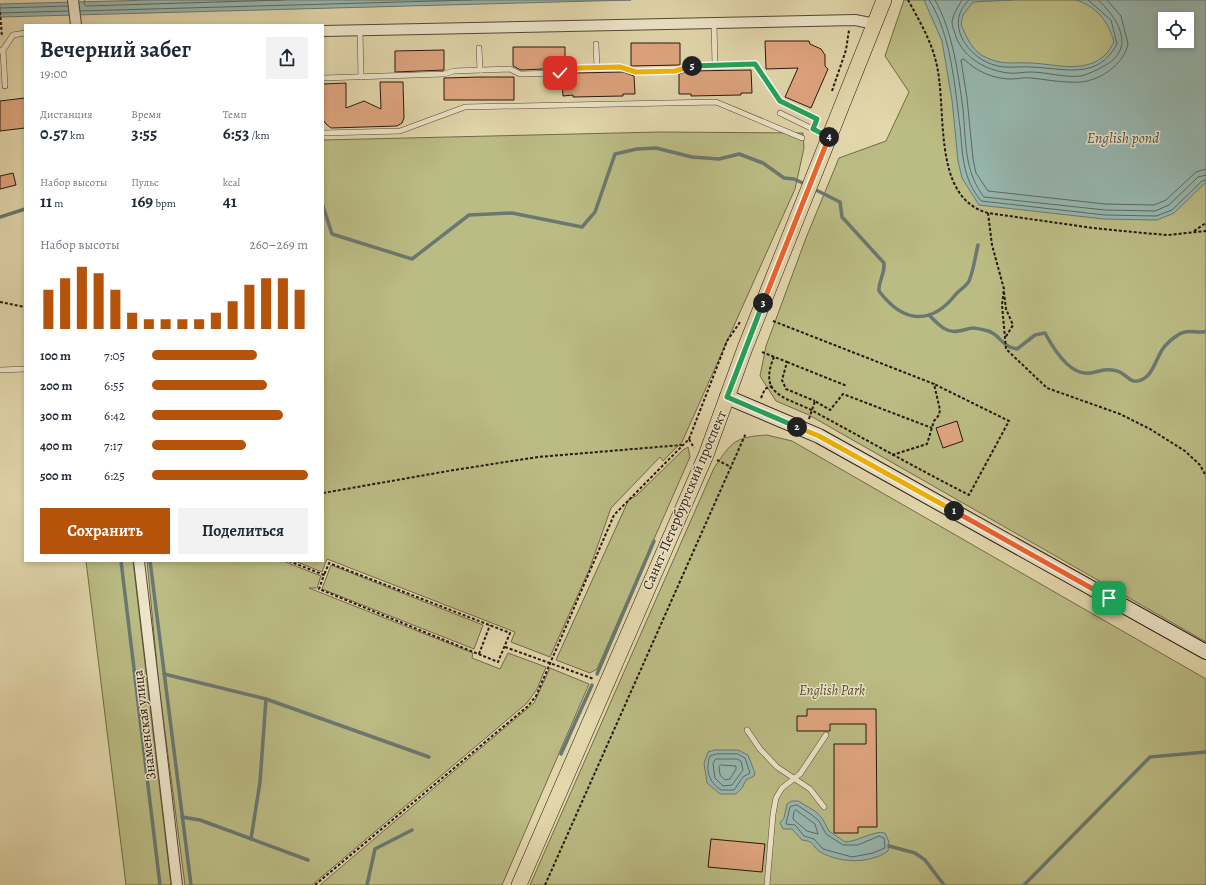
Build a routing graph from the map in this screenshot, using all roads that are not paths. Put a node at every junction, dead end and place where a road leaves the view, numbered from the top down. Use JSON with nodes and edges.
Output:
{"nodes":[{"id":1,"x":74,"y":0,"type":"edge"},
{"id":2,"x":884,"y":0,"type":"edge"},
{"id":3,"x":714,"y":23,"type":"junction"},
{"id":4,"x":76,"y":24,"type":"edge"},
{"id":5,"x":875,"y":24,"type":"junction"},
{"id":6,"x":360,"y":30,"type":"junction"},
{"id":7,"x":324,"y":31,"type":"edge"},
{"id":8,"x":24,"y":33,"type":"edge"},
{"id":9,"x":596,"y":44,"type":"dead end"},
{"id":10,"x":479,"y":48,"type":"dead end"},
{"id":11,"x":1,"y":51,"type":"edge"},
{"id":12,"x":715,"y":65,"type":"junction"},
{"id":13,"x":597,"y":68,"type":"junction"},
{"id":14,"x":480,"y":70,"type":"junction"},
{"id":15,"x":361,"y":77,"type":"junction"},
{"id":16,"x":324,"y":78,"type":"edge"},
{"id":17,"x":5,"y":86,"type":"dead end"},
{"id":18,"x":780,"y":113,"type":"dead end"},
{"id":19,"x":813,"y":129,"type":"junction"},
{"id":20,"x":324,"y":133,"type":"edge"},
{"id":21,"x":829,"y":137,"type":"junction"},
{"id":22,"x":802,"y":138,"type":"dead end"},
{"id":23,"x":24,"y":368,"type":"edge"},
{"id":24,"x":0,"y":370,"type":"edge"},
{"id":25,"x":727,"y":397,"type":"junction"},
{"id":26,"x":138,"y":562,"type":"edge"},
{"id":27,"x":1206,"y":652,"type":"edge"},
{"id":28,"x":747,"y":730,"type":"dead end"},
{"id":29,"x":826,"y":735,"type":"dead end"},
{"id":30,"x":794,"y":777,"type":"junction"},
{"id":31,"x":824,"y":806,"type":"dead end"},
{"id":32,"x":177,"y":885,"type":"edge"},
{"id":33,"x":519,"y":885,"type":"edge"},
{"id":34,"x":767,"y":885,"type":"edge"}],
"edges":[{"from":1,"to":4,"type":"street"},
{"from":2,"to":5,"type":"main road","name":"Санкт-Петербургский проспект"},
{"from":3,"to":5,"type":"street"},
{"from":3,"to":6,"type":"street"},
{"from":3,"to":12,"type":"lane"},
{"from":5,"to":21,"type":"main road","name":"Санкт-Петербургский проспект"},
{"from":6,"to":7,"type":"street"},
{"from":6,"to":15,"type":"lane"},
{"from":8,"to":11,"type":"lane"},
{"from":9,"to":13,"type":"lane"},
{"from":10,"to":14,"type":"lane"},
{"from":11,"to":17,"type":"lane"},
{"from":12,"to":13,"type":"lane"},
{"from":12,"to":19,"type":"lane"},
{"from":13,"to":14,"type":"lane"},
{"from":14,"to":15,"type":"lane"},
{"from":15,"to":16,"type":"lane"},
{"from":18,"to":19,"type":"lane"},
{"from":19,"to":21,"type":"lane"},
{"from":20,"to":22,"type":"lane"},
{"from":21,"to":25,"type":"main road","name":"Санкт-Петербургский проспект"},
{"from":23,"to":24,"type":"lane"},
{"from":25,"to":27,"type":"main road"},
{"from":25,"to":33,"type":"main road","name":"Санкт-Петербургский проспект"},
{"from":26,"to":32,"type":"street","name":"Знаменская улица"},
{"from":28,"to":30,"type":"lane"},
{"from":29,"to":30,"type":"lane"},
{"from":30,"to":31,"type":"lane"},
{"from":30,"to":34,"type":"lane"}]}
